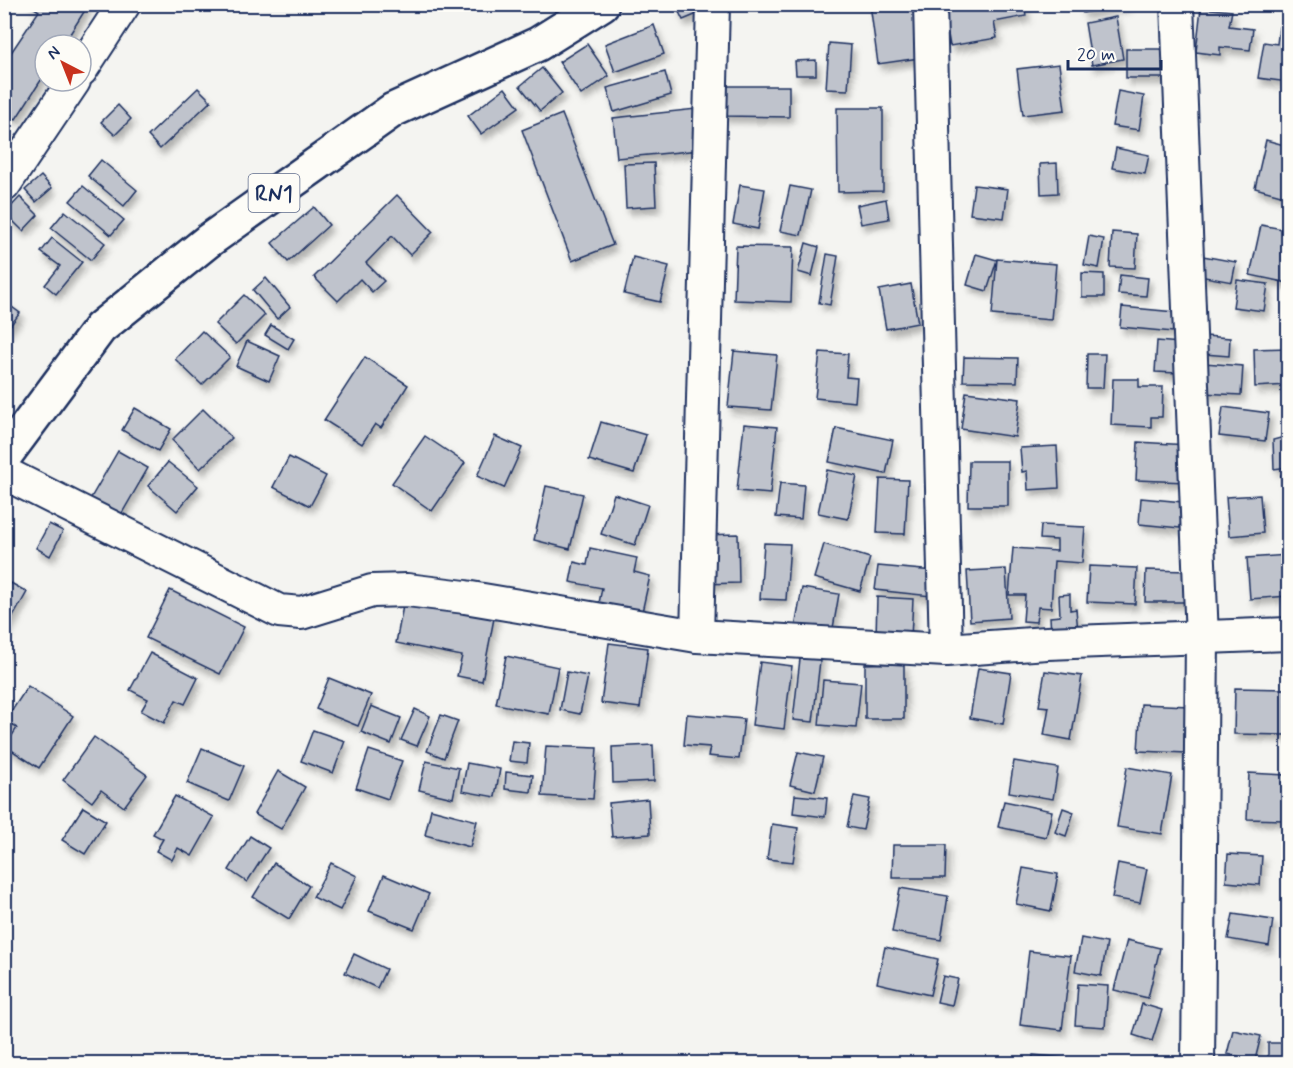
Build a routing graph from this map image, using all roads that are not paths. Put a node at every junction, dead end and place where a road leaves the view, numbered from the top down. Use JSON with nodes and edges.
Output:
{"nodes":[{"id":1,"x":124,"y":4,"type":"edge"},
{"id":2,"x":713,"y":4,"type":"edge"},
{"id":3,"x":930,"y":4,"type":"edge"},
{"id":4,"x":1177,"y":4,"type":"edge"},
{"id":5,"x":594,"y":6,"type":"edge"},
{"id":6,"x":93,"y":52,"type":"edge"},
{"id":7,"x":66,"y":93,"type":"edge"},
{"id":8,"x":4,"y":186,"type":"edge"},
{"id":9,"x":4,"y":457,"type":"edge"},
{"id":10,"x":4,"y":473,"type":"edge"},
{"id":11,"x":1288,"y":634,"type":"edge"},
{"id":12,"x":697,"y":636,"type":"junction"},
{"id":13,"x":1202,"y":639,"type":"junction"},
{"id":14,"x":946,"y":650,"type":"junction"},
{"id":15,"x":1198,"y":1064,"type":"edge"}],
"edges":[{"from":1,"to":6,"type":"street"},
{"from":2,"to":12,"type":"street"},
{"from":3,"to":14,"type":"street"},
{"from":4,"to":13,"type":"street"},
{"from":5,"to":9,"type":"highway","number":"RN1"},
{"from":7,"to":8,"type":"street"},
{"from":10,"to":12,"type":"street"},
{"from":11,"to":13,"type":"street"},
{"from":12,"to":14,"type":"street"},
{"from":13,"to":14,"type":"street"},
{"from":13,"to":15,"type":"street"}]}
